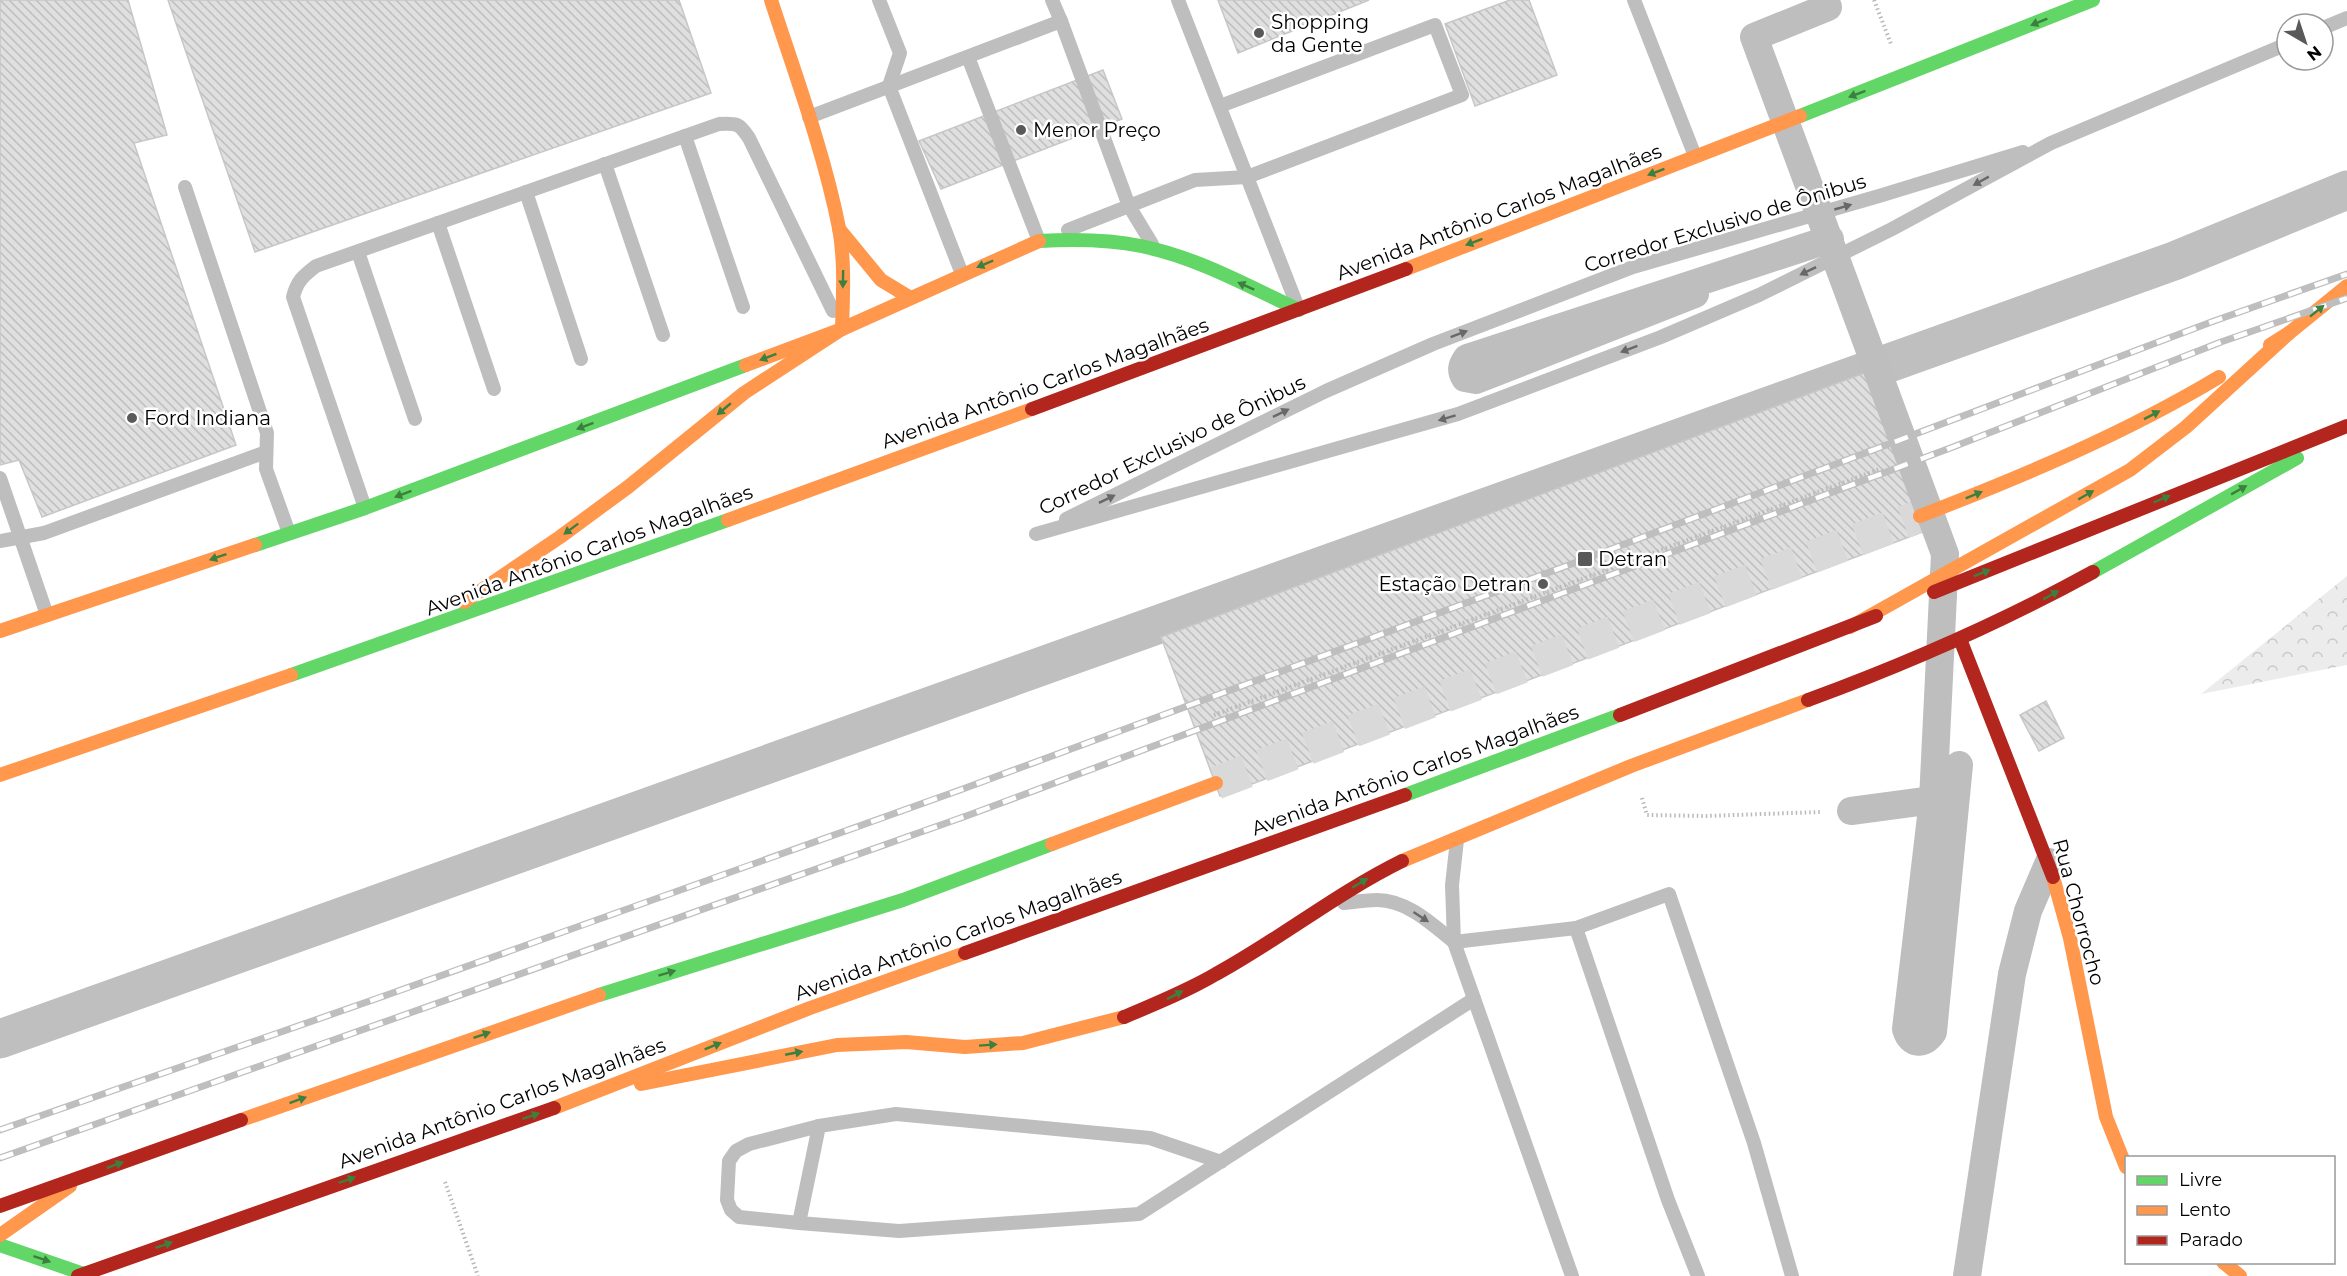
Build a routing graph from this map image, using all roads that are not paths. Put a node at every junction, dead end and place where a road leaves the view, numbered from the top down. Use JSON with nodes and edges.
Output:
{"nodes":[{"id":1,"x":771,"y":0,"type":"edge"},
{"id":2,"x":879,"y":0,"type":"edge"},
{"id":3,"x":1052,"y":0,"type":"edge"},
{"id":4,"x":1178,"y":0,"type":"edge"},
{"id":5,"x":1634,"y":0,"type":"edge"},
{"id":6,"x":2093,"y":0,"type":"edge"},
{"id":7,"x":1834,"y":2,"type":"edge"},
{"id":8,"x":1061,"y":21,"type":"junction"},
{"id":9,"x":2275,"y":49,"type":"edge"},
{"id":10,"x":968,"y":57,"type":"junction"},
{"id":11,"x":889,"y":86,"type":"junction"},
{"id":12,"x":1220,"y":106,"type":"junction"},
{"id":13,"x":809,"y":117,"type":"junction"},
{"id":14,"x":685,"y":136,"type":"junction"},
{"id":15,"x":2051,"y":143,"type":"junction"},
{"id":16,"x":1695,"y":156,"type":"junction"},
{"id":17,"x":605,"y":164,"type":"junction"},
{"id":18,"x":1247,"y":177,"type":"junction"},
{"id":19,"x":185,"y":187,"type":"dead end"},
{"id":20,"x":526,"y":192,"type":"junction"},
{"id":21,"x":1129,"y":206,"type":"junction"},
{"id":22,"x":438,"y":223,"type":"junction"},
{"id":23,"x":839,"y":229,"type":"junction"},
{"id":24,"x":1830,"y":239,"type":"junction"},
{"id":25,"x":1039,"y":241,"type":"junction"},
{"id":26,"x":1154,"y":249,"type":"junction"},
{"id":27,"x":358,"y":252,"type":"junction"},
{"id":28,"x":962,"y":274,"type":"junction"},
{"id":29,"x":2344,"y":288,"type":"edge"},
{"id":30,"x":1695,"y":294,"type":"dead end"},
{"id":31,"x":909,"y":297,"type":"junction"},
{"id":32,"x":743,"y":306,"type":"dead end"},
{"id":33,"x":1299,"y":310,"type":"junction"},
{"id":34,"x":842,"y":329,"type":"junction"},
{"id":35,"x":2289,"y":333,"type":"junction"},
{"id":36,"x":663,"y":335,"type":"dead end"},
{"id":37,"x":581,"y":359,"type":"dead end"},
{"id":38,"x":494,"y":389,"type":"dead end"},
{"id":39,"x":415,"y":419,"type":"dead end"},
{"id":40,"x":2347,"y":426,"type":"edge"},
{"id":41,"x":2347,"y":430,"type":"edge"},
{"id":42,"x":266,"y":452,"type":"junction"},
{"id":43,"x":0,"y":478,"type":"edge"},
{"id":44,"x":365,"y":508,"type":"junction"},
{"id":45,"x":1920,"y":516,"type":"tunnel mouth"},
{"id":46,"x":289,"y":533,"type":"junction"},
{"id":47,"x":21,"y":537,"type":"junction"},
{"id":48,"x":0,"y":541,"type":"edge"},
{"id":49,"x":47,"y":615,"type":"junction"},
{"id":50,"x":1850,"y":627,"type":"junction"},
{"id":51,"x":0,"y":631,"type":"edge"},
{"id":52,"x":418,"y":631,"type":"junction"},
{"id":53,"x":1960,"y":639,"type":"junction"},
{"id":54,"x":1959,"y":765,"type":"dead end"},
{"id":55,"x":0,"y":775,"type":"edge"},
{"id":56,"x":1216,"y":783,"type":"tunnel mouth"},
{"id":57,"x":1933,"y":800,"type":"junction"},
{"id":58,"x":1851,"y":811,"type":"road end"},
{"id":59,"x":1458,"y":835,"type":"junction"},
{"id":60,"x":2049,"y":862,"type":"junction"},
{"id":61,"x":1324,"y":905,"type":"junction"},
{"id":62,"x":1576,"y":928,"type":"junction"},
{"id":63,"x":1454,"y":942,"type":"junction"},
{"id":64,"x":1474,"y":999,"type":"junction"},
{"id":65,"x":592,"y":1094,"type":"junction"},
{"id":66,"x":819,"y":1126,"type":"junction"},
{"id":67,"x":1221,"y":1162,"type":"junction"},
{"id":68,"x":2125,"y":1162,"type":"edge"},
{"id":69,"x":83,"y":1176,"type":"junction"},
{"id":70,"x":0,"y":1206,"type":"edge"},
{"id":71,"x":799,"y":1223,"type":"junction"},
{"id":72,"x":0,"y":1235,"type":"edge"},
{"id":73,"x":0,"y":1245,"type":"edge"},
{"id":74,"x":2224,"y":1264,"type":"edge"},
{"id":75,"x":81,"y":1275,"type":"edge"},
{"id":76,"x":1572,"y":1276,"type":"edge"},
{"id":77,"x":1698,"y":1276,"type":"edge"},
{"id":78,"x":1792,"y":1276,"type":"edge"},
{"id":79,"x":1967,"y":1276,"type":"edge"},
{"id":80,"x":2240,"y":1276,"type":"edge"}],
"edges":[{"from":1,"to":13,"type":"main road"},
{"from":2,"to":11,"type":"lane"},
{"from":3,"to":8,"type":"lane"},
{"from":4,"to":12,"type":"lane"},
{"from":5,"to":16,"type":"lane"},
{"from":6,"to":16,"type":"main road","name":"Avenida Antônio Carlos Magalhães","one_way":true},
{"from":7,"to":24,"type":"street"},
{"from":8,"to":10,"type":"lane"},
{"from":8,"to":21,"type":"lane"},
{"from":9,"to":15,"type":"lane","name":"Corredor Exclusivo de Ônibus"},
{"from":10,"to":11,"type":"lane"},
{"from":10,"to":25,"type":"lane"},
{"from":11,"to":13,"type":"lane"},
{"from":11,"to":28,"type":"lane"},
{"from":12,"to":18,"type":"lane"},
{"from":12,"to":18,"type":"lane"},
{"from":13,"to":23,"type":"main road"},
{"from":14,"to":17,"type":"lane"},
{"from":14,"to":32,"type":"lane"},
{"from":14,"to":34,"type":"lane"},
{"from":15,"to":15,"type":"lane","name":"Corredor Exclusivo de Ônibus","one_way":true},
{"from":16,"to":33,"type":"main road","name":"Avenida Antônio Carlos Magalhães","one_way":true},
{"from":17,"to":20,"type":"lane"},
{"from":17,"to":36,"type":"lane"},
{"from":18,"to":21,"type":"lane"},
{"from":18,"to":33,"type":"lane"},
{"from":19,"to":42,"type":"lane"},
{"from":20,"to":22,"type":"lane"},
{"from":20,"to":37,"type":"lane"},
{"from":21,"to":25,"type":"lane"},
{"from":21,"to":26,"type":"lane"},
{"from":22,"to":27,"type":"lane"},
{"from":22,"to":38,"type":"lane"},
{"from":23,"to":31,"type":"main road"},
{"from":23,"to":34,"type":"main road","one_way":true},
{"from":24,"to":30,"type":"street"},
{"from":24,"to":57,"type":"street"},
{"from":25,"to":26,"type":"main road"},
{"from":25,"to":28,"type":"main road","one_way":true},
{"from":33,"to":26,"type":"main road","one_way":true},
{"from":27,"to":39,"type":"lane"},
{"from":27,"to":44,"type":"lane"},
{"from":28,"to":31,"type":"main road"},
{"from":35,"to":29,"type":"main road","one_way":true},
{"from":31,"to":34,"type":"main road"},
{"from":33,"to":52,"type":"main road","name":"Avenida Antônio Carlos Magalhães"},
{"from":34,"to":44,"type":"main road","one_way":true},
{"from":34,"to":52,"type":"main road","one_way":true},
{"from":45,"to":35,"type":"main road","one_way":true},
{"from":50,"to":35,"type":"main road","one_way":true},
{"from":50,"to":40,"type":"main road","one_way":true},
{"from":53,"to":41,"type":"main road","one_way":true},
{"from":42,"to":46,"type":"lane"},
{"from":42,"to":47,"type":"lane"},
{"from":43,"to":47,"type":"lane"},
{"from":44,"to":46,"type":"main road"},
{"from":46,"to":49,"type":"main road","one_way":true},
{"from":47,"to":48,"type":"lane"},
{"from":47,"to":49,"type":"lane"},
{"from":49,"to":51,"type":"main road"},
{"from":65,"to":50,"type":"main road","name":"Avenida Antônio Carlos Magalhães","one_way":true},
{"from":52,"to":55,"type":"main road","name":"Avenida Antônio Carlos Magalhães"},
{"from":53,"to":59,"type":"main road"},
{"from":53,"to":60,"type":"main road","name":"Rua Chorrocho"},
{"from":54,"to":57,"type":"street"},
{"from":69,"to":56,"type":"main road","one_way":true},
{"from":57,"to":58,"type":"street"},
{"from":61,"to":59,"type":"main road","one_way":true},
{"from":59,"to":63,"type":"lane"},
{"from":60,"to":68,"type":"main road","name":"Rua Chorrocho"},
{"from":60,"to":79,"type":"street"},
{"from":61,"to":63,"type":"lane","one_way":true},
{"from":65,"to":61,"type":"main road","one_way":true},
{"from":62,"to":63,"type":"lane"},
{"from":62,"to":77,"type":"lane"},
{"from":62,"to":78,"type":"lane"},
{"from":63,"to":64,"type":"lane"},
{"from":64,"to":67,"type":"lane"},
{"from":64,"to":76,"type":"lane"},
{"from":75,"to":65,"type":"main road","name":"Avenida Antônio Carlos Magalhães","one_way":true},
{"from":66,"to":67,"type":"lane"},
{"from":66,"to":71,"type":"lane"},
{"from":66,"to":71,"type":"lane"},
{"from":67,"to":71,"type":"lane"},
{"from":69,"to":70,"type":"main road"},
{"from":69,"to":72,"type":"main road"},
{"from":73,"to":75,"type":"main road","one_way":true},
{"from":74,"to":80,"type":"main road"}]}
